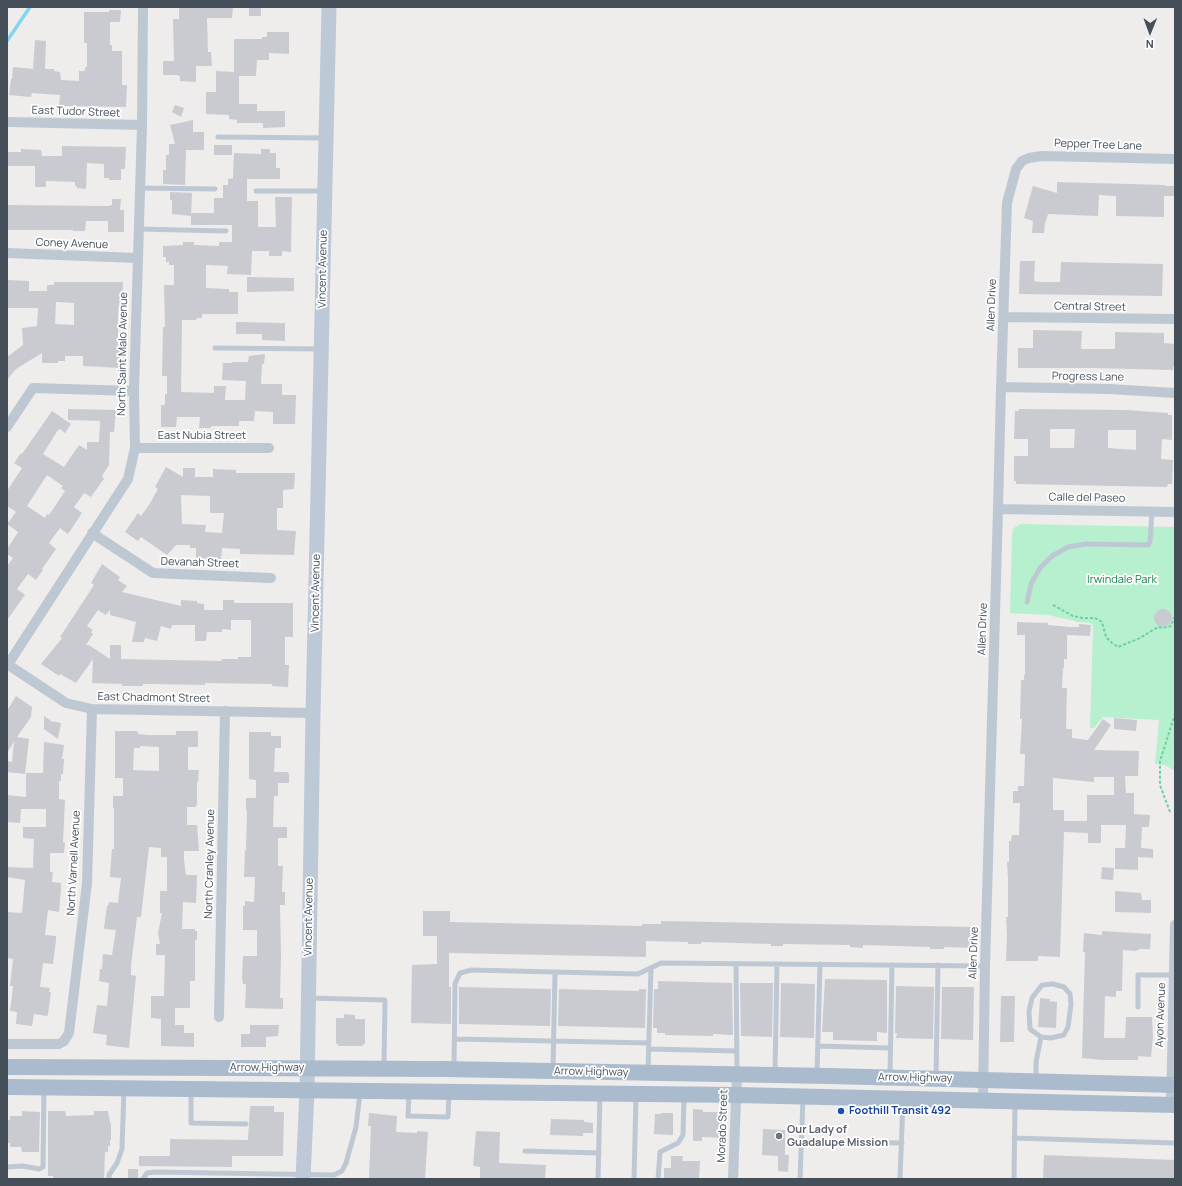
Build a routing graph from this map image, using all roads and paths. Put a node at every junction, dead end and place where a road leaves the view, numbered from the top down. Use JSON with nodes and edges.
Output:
{"nodes":[{"id":1,"x":143,"y":7,"type":"edge"},
{"id":2,"x":329,"y":7,"type":"edge"},
{"id":3,"x":9,"y":122,"type":"dead end"},
{"id":4,"x":142,"y":125,"type":"junction"},
{"id":5,"x":218,"y":136,"type":"dead end"},
{"id":6,"x":326,"y":138,"type":"junction"},
{"id":7,"x":1175,"y":159,"type":"edge"},
{"id":8,"x":1022,"y":161,"type":"joint"},
{"id":9,"x":139,"y":188,"type":"junction"},
{"id":10,"x":215,"y":189,"type":"dead end"},
{"id":11,"x":256,"y":191,"type":"dead end"},
{"id":12,"x":325,"y":192,"type":"junction"},
{"id":13,"x":138,"y":229,"type":"junction"},
{"id":14,"x":226,"y":231,"type":"dead end"},
{"id":15,"x":7,"y":253,"type":"edge"},
{"id":16,"x":137,"y":258,"type":"junction"},
{"id":17,"x":1004,"y":317,"type":"junction"},
{"id":18,"x":1175,"y":319,"type":"edge"},
{"id":19,"x":215,"y":348,"type":"dead end"},
{"id":20,"x":321,"y":349,"type":"junction"},
{"id":21,"x":1001,"y":387,"type":"junction"},
{"id":22,"x":134,"y":391,"type":"junction"},
{"id":23,"x":1175,"y":393,"type":"edge"},
{"id":24,"x":7,"y":427,"type":"edge"},
{"id":25,"x":135,"y":448,"type":"junction"},
{"id":26,"x":269,"y":448,"type":"dead end"},
{"id":27,"x":998,"y":509,"type":"junction"},
{"id":28,"x":1152,"y":511,"type":"junction"},
{"id":29,"x":1175,"y":512,"type":"edge"},
{"id":30,"x":92,"y":533,"type":"junction"},
{"id":31,"x":271,"y":578,"type":"dead end"},
{"id":32,"x":1027,"y":602,"type":"dead end"},
{"id":33,"x":1053,"y":604,"type":"dead end"},
{"id":34,"x":1175,"y":619,"type":"edge"},
{"id":35,"x":7,"y":665,"type":"edge"},
{"id":36,"x":92,"y":709,"type":"junction"},
{"id":37,"x":226,"y":711,"type":"junction"},
{"id":38,"x":313,"y":712,"type":"junction"},
{"id":39,"x":1175,"y":714,"type":"edge"},
{"id":40,"x":1170,"y":812,"type":"dead end"},
{"id":41,"x":1175,"y":925,"type":"edge"},
{"id":42,"x":736,"y":964,"type":"junction"},
{"id":43,"x":777,"y":964,"type":"junction"},
{"id":44,"x":820,"y":964,"type":"junction"},
{"id":45,"x":892,"y":965,"type":"junction"},
{"id":46,"x":938,"y":965,"type":"junction"},
{"id":47,"x":985,"y":966,"type":"junction"},
{"id":48,"x":650,"y":968,"type":"junction"},
{"id":49,"x":555,"y":972,"type":"junction"},
{"id":50,"x":1174,"y":975,"type":"junction"},
{"id":51,"x":1174,"y":987,"type":"edge"},
{"id":52,"x":308,"y":998,"type":"junction"},
{"id":53,"x":1138,"y":1007,"type":"dead end"},
{"id":54,"x":219,"y":1017,"type":"dead end"},
{"id":55,"x":1042,"y":1037,"type":"junction"},
{"id":56,"x":455,"y":1039,"type":"junction"},
{"id":57,"x":554,"y":1041,"type":"junction"},
{"id":58,"x":7,"y":1044,"type":"edge"},
{"id":59,"x":649,"y":1046,"type":"junction"},
{"id":60,"x":818,"y":1046,"type":"junction"},
{"id":61,"x":890,"y":1048,"type":"junction"},
{"id":62,"x":737,"y":1050,"type":"junction"},
{"id":63,"x":7,"y":1067,"type":"edge"},
{"id":64,"x":307,"y":1068,"type":"junction"},
{"id":65,"x":384,"y":1068,"type":"junction"},
{"id":66,"x":454,"y":1070,"type":"junction"},
{"id":67,"x":553,"y":1072,"type":"junction"},
{"id":68,"x":648,"y":1073,"type":"junction"},
{"id":69,"x":737,"y":1075,"type":"junction"},
{"id":70,"x":775,"y":1075,"type":"junction"},
{"id":71,"x":817,"y":1075,"type":"junction"},
{"id":72,"x":890,"y":1077,"type":"junction"},
{"id":73,"x":936,"y":1078,"type":"junction"},
{"id":74,"x":984,"y":1079,"type":"junction"},
{"id":75,"x":1036,"y":1081,"type":"junction"},
{"id":76,"x":1173,"y":1084,"type":"edge"},
{"id":77,"x":7,"y":1087,"type":"edge"},
{"id":78,"x":44,"y":1088,"type":"junction"},
{"id":79,"x":124,"y":1088,"type":"junction"},
{"id":80,"x":191,"y":1089,"type":"junction"},
{"id":81,"x":307,"y":1091,"type":"junction"},
{"id":82,"x":360,"y":1091,"type":"junction"},
{"id":83,"x":409,"y":1092,"type":"junction"},
{"id":84,"x":449,"y":1092,"type":"junction"},
{"id":85,"x":600,"y":1094,"type":"junction"},
{"id":86,"x":636,"y":1094,"type":"junction"},
{"id":87,"x":684,"y":1095,"type":"junction"},
{"id":88,"x":736,"y":1095,"type":"junction"},
{"id":89,"x":803,"y":1097,"type":"junction"},
{"id":90,"x":903,"y":1099,"type":"junction"},
{"id":91,"x":983,"y":1100,"type":"junction"},
{"id":92,"x":1015,"y":1101,"type":"junction"},
{"id":93,"x":1173,"y":1105,"type":"edge"},
{"id":94,"x":246,"y":1124,"type":"dead end"},
{"id":95,"x":1014,"y":1138,"type":"junction"},
{"id":96,"x":801,"y":1141,"type":"junction"},
{"id":97,"x":902,"y":1143,"type":"junction"},
{"id":98,"x":1175,"y":1143,"type":"edge"},
{"id":99,"x":524,"y":1150,"type":"dead end"},
{"id":100,"x":599,"y":1153,"type":"junction"},
{"id":101,"x":7,"y":1167,"type":"edge"},
{"id":102,"x":303,"y":1177,"type":"edge"},
{"id":103,"x":109,"y":1179,"type":"edge"},
{"id":104,"x":143,"y":1179,"type":"edge"},
{"id":105,"x":598,"y":1179,"type":"edge"},
{"id":106,"x":634,"y":1179,"type":"edge"},
{"id":107,"x":658,"y":1179,"type":"edge"},
{"id":108,"x":733,"y":1179,"type":"edge"},
{"id":109,"x":800,"y":1179,"type":"edge"},
{"id":110,"x":900,"y":1179,"type":"edge"},
{"id":111,"x":1014,"y":1179,"type":"edge"}],
"edges":[{"from":1,"to":4,"type":"street","name":"North Saint Malo Avenue"},
{"from":2,"to":6,"type":"street","name":"Vincent Avenue"},
{"from":3,"to":4,"type":"street","name":"East Tudor Street"},
{"from":4,"to":9,"type":"street","name":"North Saint Malo Avenue"},
{"from":5,"to":6,"type":"lane"},
{"from":6,"to":12,"type":"street","name":"Vincent Avenue"},
{"from":7,"to":8,"type":"street","name":"Pepper Tree Lane"},
{"from":8,"to":17,"type":"street","name":"Allen Drive"},
{"from":9,"to":10,"type":"lane"},
{"from":9,"to":13,"type":"street","name":"North Saint Malo Avenue"},
{"from":11,"to":12,"type":"lane"},
{"from":12,"to":20,"type":"street","name":"Vincent Avenue"},
{"from":13,"to":14,"type":"lane"},
{"from":13,"to":16,"type":"street","name":"North Saint Malo Avenue"},
{"from":15,"to":16,"type":"street","name":"Coney Avenue"},
{"from":16,"to":22,"type":"street","name":"North Saint Malo Avenue"},
{"from":17,"to":18,"type":"street","name":"Central Street"},
{"from":17,"to":21,"type":"street","name":"Allen Drive"},
{"from":19,"to":20,"type":"lane"},
{"from":20,"to":38,"type":"street","name":"Vincent Avenue"},
{"from":21,"to":23,"type":"street","name":"Progress Lane"},
{"from":21,"to":27,"type":"street","name":"Allen Drive"},
{"from":22,"to":24,"type":"street"},
{"from":22,"to":25,"type":"street","name":"North Saint Malo Avenue"},
{"from":25,"to":26,"type":"street","name":"East Nubia Street"},
{"from":25,"to":30,"type":"street","name":"North Saint Malo Avenue"},
{"from":27,"to":28,"type":"street","name":"Calle del Paseo"},
{"from":27,"to":47,"type":"street","name":"Allen Drive"},
{"from":28,"to":29,"type":"street","name":"Calle del Paseo"},
{"from":28,"to":32,"type":"lane"},
{"from":30,"to":31,"type":"street","name":"Devanah Street"},
{"from":30,"to":35,"type":"street","name":"North Saint Malo Avenue"},
{"from":33,"to":34,"type":"path"},
{"from":35,"to":36,"type":"street","name":"East Chadmont Street"},
{"from":36,"to":37,"type":"street","name":"East Chadmont Street"},
{"from":36,"to":58,"type":"street","name":"North Varnell Avenue"},
{"from":37,"to":38,"type":"street","name":"East Chadmont Street"},
{"from":37,"to":54,"type":"street","name":"North Cranley Avenue"},
{"from":38,"to":52,"type":"street","name":"Vincent Avenue"},
{"from":39,"to":40,"type":"path"},
{"from":41,"to":50,"type":"street","name":"Ayon Avenue"},
{"from":42,"to":43,"type":"lane"},
{"from":42,"to":48,"type":"lane"},
{"from":42,"to":62,"type":"lane"},
{"from":43,"to":44,"type":"lane"},
{"from":43,"to":70,"type":"lane"},
{"from":44,"to":45,"type":"lane"},
{"from":44,"to":60,"type":"lane"},
{"from":45,"to":46,"type":"lane"},
{"from":45,"to":61,"type":"lane"},
{"from":46,"to":47,"type":"lane"},
{"from":46,"to":73,"type":"lane"},
{"from":47,"to":74,"type":"street","name":"Allen Drive"},
{"from":48,"to":49,"type":"lane"},
{"from":48,"to":59,"type":"lane"},
{"from":49,"to":56,"type":"lane"},
{"from":49,"to":57,"type":"lane"},
{"from":50,"to":51,"type":"street","name":"Ayon Avenue"},
{"from":50,"to":53,"type":"lane"},
{"from":51,"to":76,"type":"street","name":"Ayon Avenue"},
{"from":52,"to":64,"type":"street","name":"Vincent Avenue"},
{"from":52,"to":65,"type":"lane"},
{"from":55,"to":55,"type":"lane"},
{"from":55,"to":75,"type":"lane"},
{"from":56,"to":57,"type":"lane"},
{"from":56,"to":66,"type":"lane"},
{"from":57,"to":59,"type":"lane"},
{"from":57,"to":67,"type":"lane"},
{"from":59,"to":62,"type":"lane"},
{"from":59,"to":68,"type":"lane"},
{"from":60,"to":61,"type":"lane"},
{"from":60,"to":71,"type":"lane"},
{"from":61,"to":72,"type":"lane"},
{"from":62,"to":69,"type":"lane"},
{"from":63,"to":64,"type":"main road","name":"Arrow Highway"},
{"from":64,"to":65,"type":"main road","name":"Arrow Highway"},
{"from":64,"to":81,"type":"street","name":"Vincent Avenue"},
{"from":65,"to":66,"type":"main road","name":"Arrow Highway"},
{"from":66,"to":67,"type":"main road","name":"Arrow Highway"},
{"from":67,"to":68,"type":"main road","name":"Arrow Highway"},
{"from":68,"to":69,"type":"main road","name":"Arrow Highway"},
{"from":69,"to":70,"type":"main road","name":"Arrow Highway"},
{"from":69,"to":88,"type":"street","name":"Morado Street"},
{"from":70,"to":71,"type":"main road","name":"Arrow Highway"},
{"from":71,"to":72,"type":"main road","name":"Arrow Highway"},
{"from":72,"to":73,"type":"main road","name":"Arrow Highway"},
{"from":73,"to":74,"type":"main road","name":"Arrow Highway"},
{"from":74,"to":75,"type":"main road","name":"Arrow Highway"},
{"from":74,"to":91,"type":"street","name":"Allen Drive"},
{"from":75,"to":76,"type":"main road","name":"Arrow Highway"},
{"from":76,"to":93,"type":"street","name":"Ayon Avenue"},
{"from":77,"to":78,"type":"main road","name":"Arrow Highway"},
{"from":78,"to":79,"type":"main road","name":"Arrow Highway"},
{"from":78,"to":101,"type":"lane"},
{"from":79,"to":80,"type":"main road","name":"Arrow Highway"},
{"from":79,"to":103,"type":"lane"},
{"from":80,"to":81,"type":"main road","name":"Arrow Highway"},
{"from":80,"to":94,"type":"lane"},
{"from":81,"to":82,"type":"main road","name":"Arrow Highway"},
{"from":81,"to":102,"type":"street","name":"Vincent Avenue"},
{"from":82,"to":83,"type":"main road","name":"Arrow Highway"},
{"from":82,"to":102,"type":"lane"},
{"from":83,"to":84,"type":"main road","name":"Arrow Highway"},
{"from":83,"to":84,"type":"lane"},
{"from":84,"to":85,"type":"main road","name":"Arrow Highway"},
{"from":85,"to":86,"type":"main road","name":"Arrow Highway"},
{"from":85,"to":100,"type":"lane"},
{"from":86,"to":87,"type":"main road","name":"Arrow Highway"},
{"from":86,"to":106,"type":"lane"},
{"from":87,"to":88,"type":"main road","name":"Arrow Highway"},
{"from":87,"to":107,"type":"lane"},
{"from":88,"to":89,"type":"main road","name":"Arrow Highway"},
{"from":88,"to":108,"type":"street","name":"Morado Street"},
{"from":89,"to":90,"type":"main road","name":"Arrow Highway"},
{"from":89,"to":96,"type":"lane"},
{"from":90,"to":91,"type":"main road","name":"Arrow Highway"},
{"from":90,"to":97,"type":"lane"},
{"from":91,"to":92,"type":"main road","name":"Arrow Highway"},
{"from":92,"to":93,"type":"main road","name":"Arrow Highway"},
{"from":92,"to":95,"type":"lane"},
{"from":95,"to":98,"type":"lane"},
{"from":95,"to":111,"type":"lane"},
{"from":96,"to":97,"type":"lane"},
{"from":96,"to":109,"type":"lane"},
{"from":97,"to":110,"type":"lane"},
{"from":99,"to":100,"type":"lane"},
{"from":100,"to":105,"type":"lane"},
{"from":102,"to":104,"type":"lane"}]}
